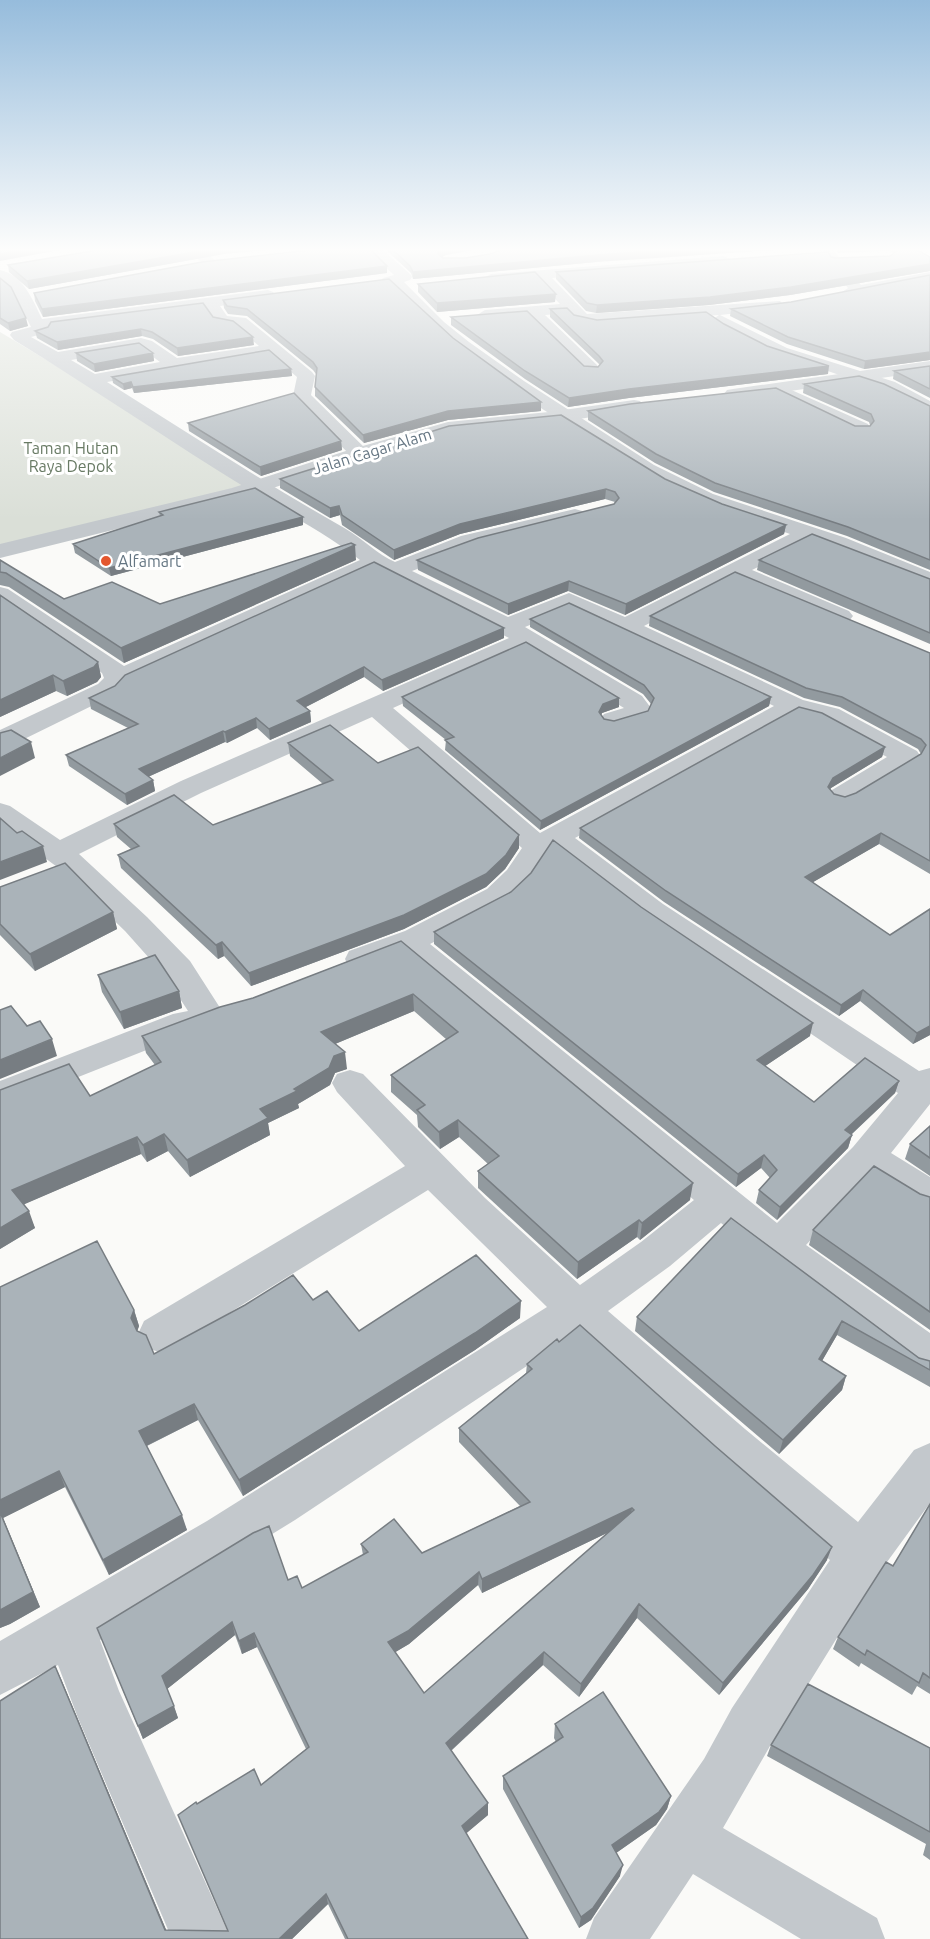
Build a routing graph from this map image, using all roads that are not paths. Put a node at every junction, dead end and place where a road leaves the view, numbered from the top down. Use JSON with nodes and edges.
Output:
{"nodes":[{"id":1,"x":24,"y":338,"type":"edge"},
{"id":2,"x":259,"y":338,"type":"edge"},
{"id":3,"x":454,"y":338,"type":"edge"},
{"id":4,"x":560,"y":338,"type":"edge"},
{"id":5,"x":751,"y":338,"type":"edge"},
{"id":6,"x":273,"y":349,"type":"junction"},
{"id":7,"x":55,"y":358,"type":"junction"},
{"id":8,"x":174,"y":364,"type":"junction"},
{"id":9,"x":930,"y":366,"type":"edge"},
{"id":10,"x":591,"y":369,"type":"edge"},
{"id":11,"x":859,"y":378,"type":"junction"},
{"id":12,"x":92,"y":380,"type":"junction"},
{"id":13,"x":778,"y":389,"type":"junction"},
{"id":14,"x":713,"y":396,"type":"edge"},
{"id":15,"x":648,"y":403,"type":"edge"},
{"id":16,"x":930,"y":408,"type":"edge"},
{"id":17,"x":566,"y":415,"type":"junction"},
{"id":18,"x":861,"y":428,"type":"edge"},
{"id":19,"x":359,"y":453,"type":"junction"},
{"id":20,"x":258,"y":487,"type":"junction"},
{"id":21,"x":595,"y":510,"type":"edge"},
{"id":22,"x":808,"y":533,"type":"junction"},
{"id":23,"x":0,"y":551,"type":"edge"},
{"id":24,"x":384,"y":566,"type":"junction"},
{"id":25,"x":732,"y":570,"type":"junction"},
{"id":26,"x":930,"y":580,"type":"edge"},
{"id":27,"x":0,"y":594,"type":"edge"},
{"id":28,"x":625,"y":626,"type":"junction"},
{"id":29,"x":864,"y":626,"type":"edge"},
{"id":30,"x":517,"y":633,"type":"junction"},
{"id":31,"x":117,"y":679,"type":"junction"},
{"id":32,"x":374,"y":705,"type":"junction"},
{"id":33,"x":794,"y":706,"type":"junction"},
{"id":34,"x":613,"y":720,"type":"edge"},
{"id":35,"x":0,"y":740,"type":"edge"},
{"id":36,"x":842,"y":796,"type":"edge"},
{"id":37,"x":0,"y":812,"type":"edge"},
{"id":38,"x":546,"y":841,"type":"junction"},
{"id":39,"x":58,"y":865,"type":"junction"},
{"id":40,"x":406,"y":942,"type":"junction"},
{"id":41,"x":331,"y":970,"type":"edge"},
{"id":42,"x":350,"y":1083,"type":"dead end"},
{"id":43,"x":927,"y":1088,"type":"edge"},
{"id":44,"x":0,"y":1095,"type":"edge"},
{"id":45,"x":866,"y":1158,"type":"junction"},
{"id":46,"x":431,"y":1169,"type":"junction"},
{"id":47,"x":930,"y":1196,"type":"edge"},
{"id":48,"x":722,"y":1199,"type":"junction"},
{"id":49,"x":779,"y":1247,"type":"junction"},
{"id":50,"x":578,"y":1309,"type":"junction"},
{"id":51,"x":159,"y":1334,"type":"dead end"},
{"id":52,"x":930,"y":1357,"type":"edge"},
{"id":53,"x":930,"y":1465,"type":"edge"},
{"id":54,"x":862,"y":1556,"type":"junction"},
{"id":55,"x":71,"y":1630,"type":"junction"},
{"id":56,"x":0,"y":1669,"type":"edge"},
{"id":57,"x":685,"y":1837,"type":"junction"},
{"id":58,"x":202,"y":1939,"type":"edge"},
{"id":59,"x":615,"y":1939,"type":"edge"},
{"id":60,"x":856,"y":1939,"type":"edge"}],
"edges":[{"from":1,"to":7,"type":"street"},
{"from":2,"to":6,"type":"street"},
{"from":3,"to":17,"type":"street"},
{"from":4,"to":10,"type":"street"},
{"from":5,"to":11,"type":"street"},
{"from":6,"to":8,"type":"street"},
{"from":6,"to":19,"type":"street"},
{"from":7,"to":8,"type":"street"},
{"from":7,"to":12,"type":"street"},
{"from":8,"to":12,"type":"street"},
{"from":9,"to":11,"type":"street"},
{"from":11,"to":13,"type":"street"},
{"from":11,"to":16,"type":"street"},
{"from":12,"to":20,"type":"street"},
{"from":13,"to":14,"type":"street"},
{"from":13,"to":18,"type":"street"},
{"from":15,"to":17,"type":"street","name":"Jalan Cagar Alam"},
{"from":17,"to":19,"type":"street","name":"Jalan Cagar Alam"},
{"from":17,"to":22,"type":"street"},
{"from":19,"to":20,"type":"street","name":"Jalan Cagar Alam"},
{"from":20,"to":23,"type":"street","name":"Jalan Cagar Alam"},
{"from":20,"to":24,"type":"street"},
{"from":21,"to":24,"type":"street"},
{"from":22,"to":25,"type":"street"},
{"from":22,"to":26,"type":"street"},
{"from":24,"to":30,"type":"street"},
{"from":24,"to":31,"type":"street"},
{"from":25,"to":28,"type":"street"},
{"from":25,"to":29,"type":"street"},
{"from":27,"to":31,"type":"street"},
{"from":28,"to":30,"type":"street"},
{"from":28,"to":33,"type":"street"},
{"from":30,"to":32,"type":"street"},
{"from":30,"to":34,"type":"street"},
{"from":31,"to":35,"type":"street"},
{"from":32,"to":38,"type":"street"},
{"from":32,"to":39,"type":"street"},
{"from":33,"to":36,"type":"street"},
{"from":33,"to":38,"type":"street"},
{"from":37,"to":39,"type":"street"},
{"from":38,"to":40,"type":"street"},
{"from":38,"to":43,"type":"street"},
{"from":39,"to":44,"type":"street"},
{"from":40,"to":41,"type":"street"},
{"from":40,"to":48,"type":"street"},
{"from":42,"to":46,"type":"street"},
{"from":43,"to":45,"type":"street"},
{"from":45,"to":47,"type":"street"},
{"from":45,"to":49,"type":"street"},
{"from":46,"to":50,"type":"street"},
{"from":46,"to":51,"type":"street"},
{"from":48,"to":49,"type":"street"},
{"from":48,"to":50,"type":"street"},
{"from":49,"to":52,"type":"street"},
{"from":50,"to":54,"type":"street"},
{"from":50,"to":55,"type":"street"},
{"from":53,"to":54,"type":"street"},
{"from":54,"to":57,"type":"street"},
{"from":55,"to":56,"type":"street"},
{"from":55,"to":58,"type":"street"},
{"from":57,"to":59,"type":"street"},
{"from":57,"to":60,"type":"street"}]}
